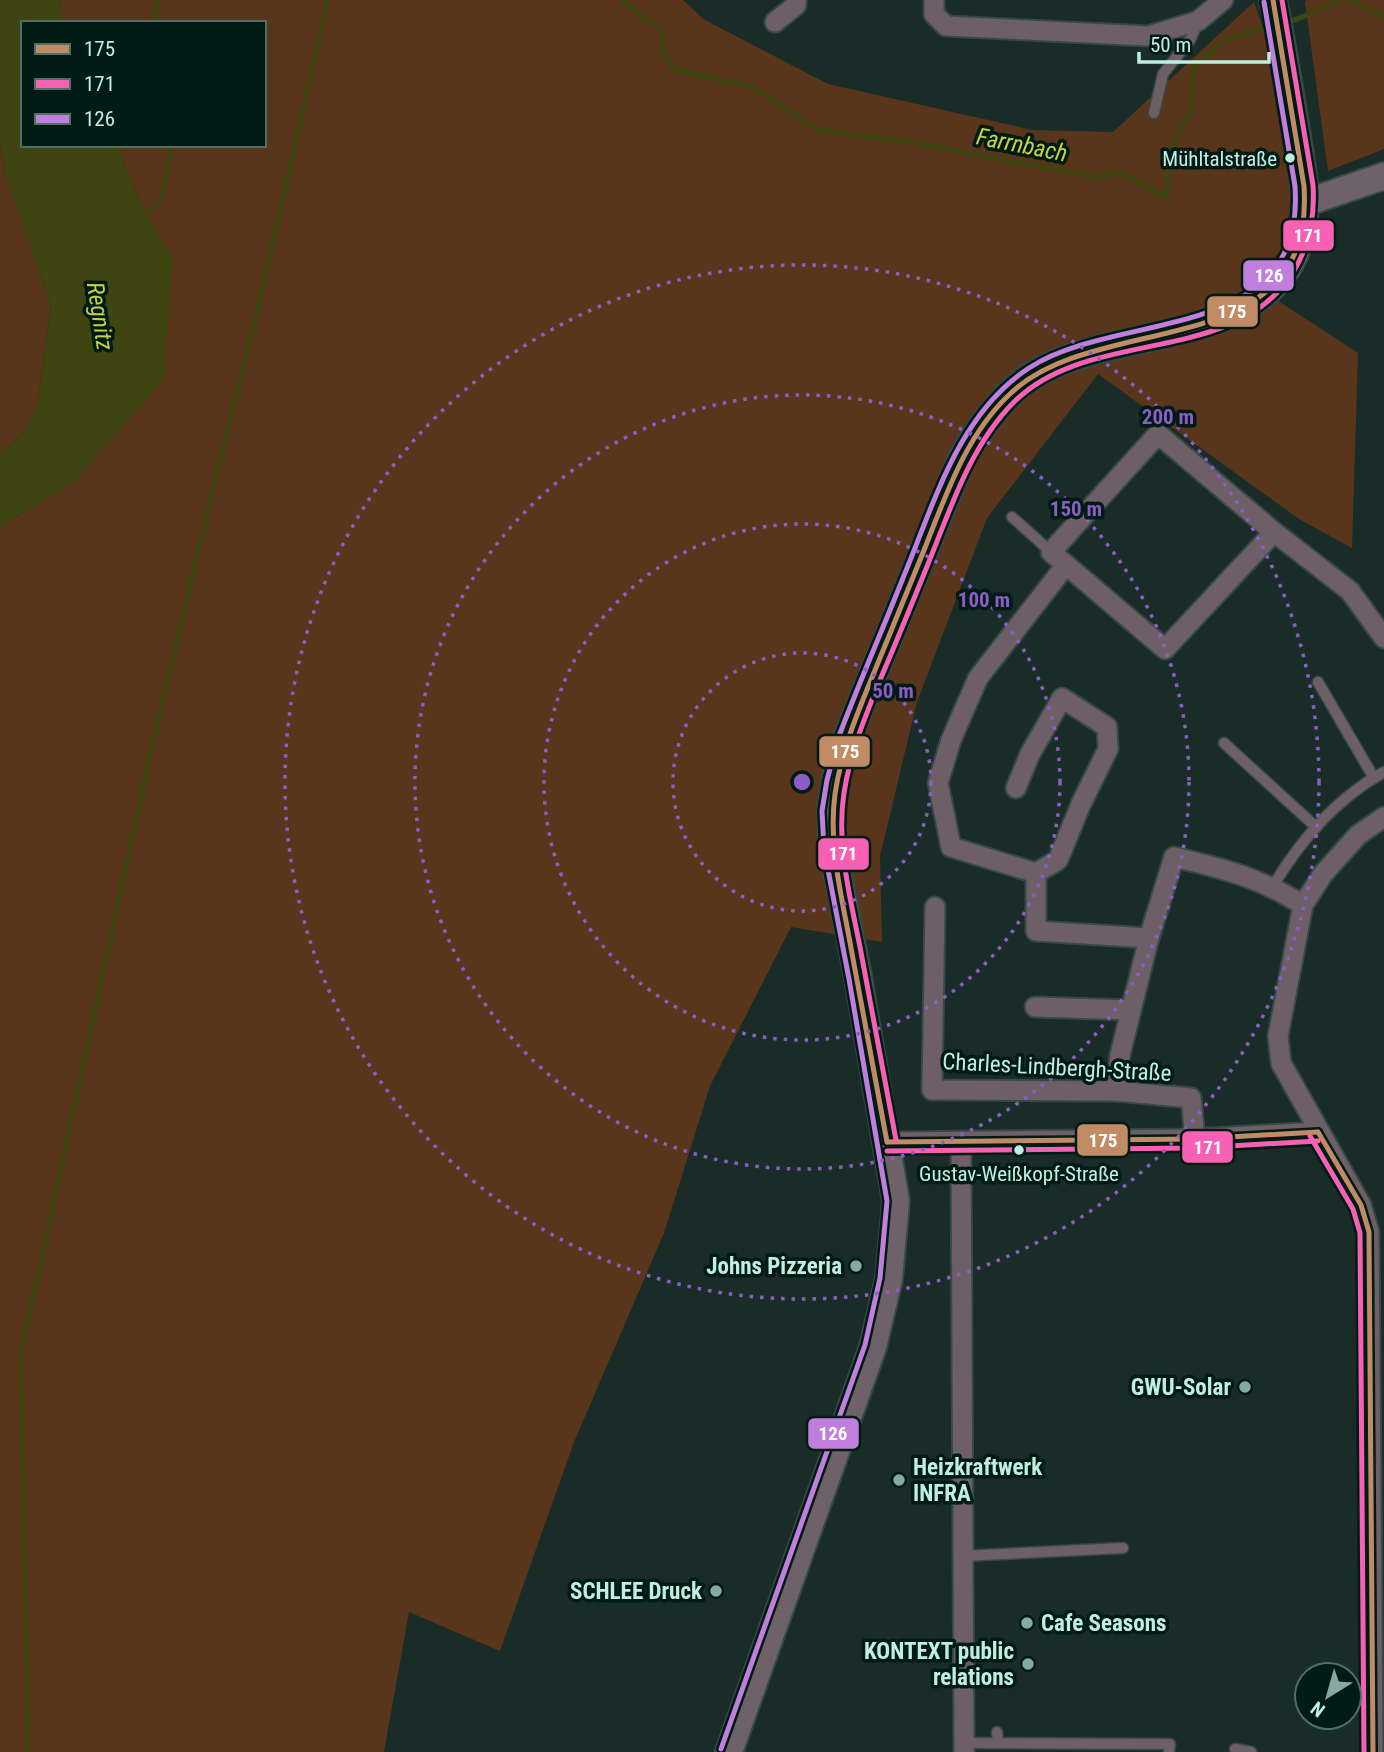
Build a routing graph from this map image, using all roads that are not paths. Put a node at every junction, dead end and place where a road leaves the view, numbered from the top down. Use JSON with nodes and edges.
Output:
{"nodes":[{"id":1,"x":796,"y":0,"type":"edge"},
{"id":2,"x":934,"y":0,"type":"edge"},
{"id":3,"x":1223,"y":0,"type":"edge"},
{"id":4,"x":1277,"y":15,"type":"edge"},
{"id":5,"x":1198,"y":21,"type":"junction"},
{"id":6,"x":775,"y":22,"type":"dead end"},
{"id":7,"x":1154,"y":113,"type":"dead end"},
{"id":8,"x":1384,"y":176,"type":"edge"},
{"id":9,"x":1305,"y":203,"type":"junction"},
{"id":10,"x":1012,"y":517,"type":"dead end"},
{"id":11,"x":1274,"y":532,"type":"junction"},
{"id":12,"x":1051,"y":552,"type":"junction"},
{"id":13,"x":1066,"y":565,"type":"junction"},
{"id":14,"x":1384,"y":638,"type":"edge"},
{"id":15,"x":1318,"y":682,"type":"dead end"},
{"id":16,"x":1224,"y":743,"type":"dead end"},
{"id":17,"x":1384,"y":772,"type":"edge"},
{"id":18,"x":1374,"y":778,"type":"junction"},
{"id":19,"x":1016,"y":788,"type":"dead end"},
{"id":20,"x":1384,"y":817,"type":"edge"},
{"id":21,"x":1315,"y":827,"type":"junction"},
{"id":22,"x":1037,"y":873,"type":"junction"},
{"id":23,"x":1273,"y":886,"type":"junction"},
{"id":24,"x":1303,"y":905,"type":"junction"},
{"id":25,"x":935,"y":908,"type":"dead end"},
{"id":26,"x":1149,"y":938,"type":"junction"},
{"id":27,"x":1035,"y":1007,"type":"dead end"},
{"id":28,"x":1131,"y":1010,"type":"junction"},
{"id":29,"x":1116,"y":1091,"type":"junction"},
{"id":30,"x":1318,"y":1132,"type":"junction"},
{"id":31,"x":1195,"y":1139,"type":"junction"},
{"id":32,"x":887,"y":1142,"type":"junction"},
{"id":33,"x":961,"y":1142,"type":"junction"},
{"id":34,"x":1123,"y":1548,"type":"dead end"},
{"id":35,"x":962,"y":1556,"type":"junction"},
{"id":36,"x":997,"y":1732,"type":"dead end"},
{"id":37,"x":998,"y":1743,"type":"junction"},
{"id":38,"x":964,"y":1747,"type":"edge"},
{"id":39,"x":1235,"y":1749,"type":"dead end"},
{"id":40,"x":729,"y":1752,"type":"edge"},
{"id":41,"x":1170,"y":1752,"type":"edge"},
{"id":42,"x":1251,"y":1752,"type":"edge"},
{"id":43,"x":1373,"y":1752,"type":"edge"}],
"edges":[{"from":1,"to":6,"type":"street"},
{"from":2,"to":5,"type":"street"},
{"from":3,"to":5,"type":"street"},
{"from":4,"to":9,"type":"street"},
{"from":5,"to":7,"type":"lane"},
{"from":8,"to":9,"type":"street"},
{"from":9,"to":32,"type":"street"},
{"from":10,"to":12,"type":"lane"},
{"from":11,"to":12,"type":"street"},
{"from":11,"to":13,"type":"street"},
{"from":11,"to":14,"type":"street"},
{"from":12,"to":13,"type":"street"},
{"from":13,"to":22,"type":"street"},
{"from":15,"to":18,"type":"lane"},
{"from":16,"to":21,"type":"lane"},
{"from":17,"to":18,"type":"lane"},
{"from":18,"to":21,"type":"lane"},
{"from":19,"to":22,"type":"street"},
{"from":20,"to":24,"type":"street"},
{"from":21,"to":23,"type":"lane"},
{"from":22,"to":26,"type":"street"},
{"from":23,"to":24,"type":"street"},
{"from":23,"to":26,"type":"street"},
{"from":24,"to":30,"type":"street"},
{"from":25,"to":29,"type":"street","name":"Charles-Lindbergh-Straße"},
{"from":26,"to":28,"type":"street"},
{"from":27,"to":28,"type":"street"},
{"from":28,"to":29,"type":"street"},
{"from":29,"to":31,"type":"street","name":"Charles-Lindbergh-Straße"},
{"from":30,"to":31,"type":"street"},
{"from":30,"to":43,"type":"street"},
{"from":31,"to":33,"type":"street"},
{"from":32,"to":33,"type":"street"},
{"from":32,"to":40,"type":"street"},
{"from":33,"to":35,"type":"street"},
{"from":34,"to":35,"type":"lane"},
{"from":35,"to":38,"type":"street"},
{"from":36,"to":37,"type":"lane"},
{"from":37,"to":38,"type":"lane"},
{"from":37,"to":41,"type":"lane"},
{"from":39,"to":42,"type":"lane"}]}
